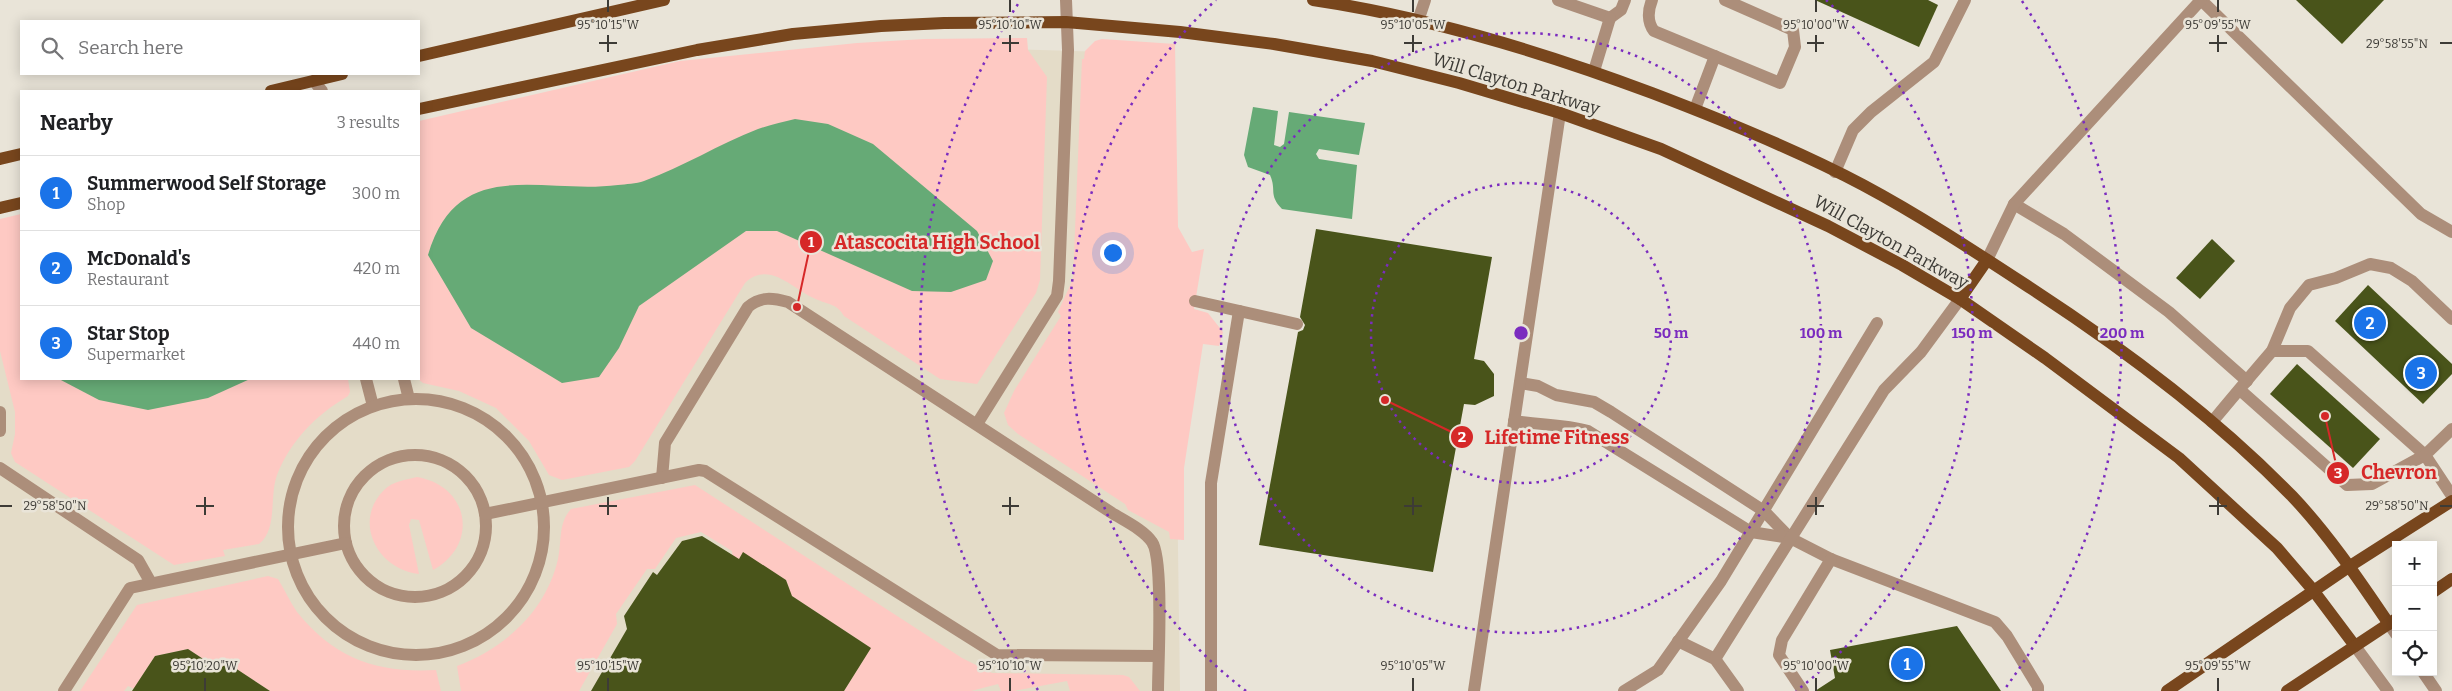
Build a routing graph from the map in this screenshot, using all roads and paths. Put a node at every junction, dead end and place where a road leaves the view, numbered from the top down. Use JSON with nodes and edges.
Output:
{"nodes":[{"id":1,"x":664,"y":0,"type":"edge"},
{"id":2,"x":1066,"y":0,"type":"edge"},
{"id":3,"x":1313,"y":0,"type":"edge"},
{"id":4,"x":1425,"y":0,"type":"edge"},
{"id":5,"x":1625,"y":0,"type":"edge"},
{"id":6,"x":1652,"y":0,"type":"edge"},
{"id":7,"x":1725,"y":0,"type":"edge"},
{"id":8,"x":1964,"y":0,"type":"edge"},
{"id":9,"x":2201,"y":0,"type":"edge"},
{"id":10,"x":1562,"y":1,"type":"edge"},
{"id":11,"x":1610,"y":18,"type":"junction"},
{"id":12,"x":1418,"y":21,"type":"junction"},
{"id":13,"x":1066,"y":22,"type":"junction"},
{"id":14,"x":420,"y":56,"type":"edge"},
{"id":15,"x":1714,"y":56,"type":"junction"},
{"id":16,"x":1594,"y":71,"type":"junction"},
{"id":17,"x":340,"y":75,"type":"edge"},
{"id":18,"x":313,"y":86,"type":"edge"},
{"id":19,"x":279,"y":90,"type":"edge"},
{"id":20,"x":420,"y":109,"type":"edge"},
{"id":21,"x":1694,"y":109,"type":"junction"},
{"id":22,"x":1560,"y":113,"type":"junction"},
{"id":23,"x":20,"y":154,"type":"edge"},
{"id":24,"x":0,"y":159,"type":"edge"},
{"id":25,"x":1835,"y":172,"type":"junction"},
{"id":26,"x":20,"y":203,"type":"edge"},
{"id":27,"x":2014,"y":204,"type":"junction"},
{"id":28,"x":0,"y":208,"type":"edge"},
{"id":29,"x":2452,"y":232,"type":"edge"},
{"id":30,"x":1987,"y":260,"type":"junction"},
{"id":31,"x":1960,"y":299,"type":"junction"},
{"id":32,"x":1195,"y":301,"type":"dead end"},
{"id":33,"x":1239,"y":311,"type":"junction"},
{"id":34,"x":2452,"y":319,"type":"edge"},
{"id":35,"x":1877,"y":323,"type":"dead end"},
{"id":36,"x":1297,"y":324,"type":"dead end"},
{"id":37,"x":2272,"y":351,"type":"junction"},
{"id":38,"x":366,"y":380,"type":"edge"},
{"id":39,"x":404,"y":380,"type":"edge"},
{"id":40,"x":1520,"y":382,"type":"junction"},
{"id":41,"x":2243,"y":385,"type":"junction"},
{"id":42,"x":409,"y":399,"type":"junction"},
{"id":43,"x":372,"y":406,"type":"junction"},
{"id":44,"x":0,"y":412,"type":"edge"},
{"id":45,"x":1514,"y":421,"type":"junction"},
{"id":46,"x":2212,"y":422,"type":"junction"},
{"id":47,"x":977,"y":424,"type":"junction"},
{"id":48,"x":2452,"y":429,"type":"edge"},
{"id":49,"x":0,"y":431,"type":"edge"},
{"id":50,"x":2425,"y":455,"type":"junction"},
{"id":51,"x":0,"y":468,"type":"edge"},
{"id":52,"x":662,"y":478,"type":"junction"},
{"id":53,"x":2452,"y":496,"type":"edge"},
{"id":54,"x":2452,"y":501,"type":"edge"},
{"id":55,"x":542,"y":502,"type":"junction"},
{"id":56,"x":1764,"y":511,"type":"junction"},
{"id":57,"x":485,"y":514,"type":"junction"},
{"id":58,"x":1751,"y":532,"type":"junction"},
{"id":59,"x":1790,"y":538,"type":"junction"},
{"id":60,"x":346,"y":543,"type":"junction"},
{"id":61,"x":290,"y":555,"type":"junction"},
{"id":62,"x":1831,"y":559,"type":"junction"},
{"id":63,"x":2350,"y":566,"type":"junction"},
{"id":64,"x":2452,"y":579,"type":"edge"},
{"id":65,"x":151,"y":583,"type":"junction"},
{"id":66,"x":2437,"y":589,"type":"edge"},
{"id":67,"x":2313,"y":590,"type":"junction"},
{"id":68,"x":2392,"y":625,"type":"edge"},
{"id":69,"x":2392,"y":627,"type":"edge"},
{"id":70,"x":1678,"y":640,"type":"junction"},
{"id":71,"x":2355,"y":646,"type":"junction"},
{"id":72,"x":1158,"y":656,"type":"junction"},
{"id":73,"x":1715,"y":659,"type":"junction"},
{"id":74,"x":2426,"y":676,"type":"edge"},
{"id":75,"x":64,"y":691,"type":"edge"},
{"id":76,"x":1158,"y":691,"type":"edge"},
{"id":77,"x":1211,"y":691,"type":"edge"},
{"id":78,"x":1474,"y":691,"type":"edge"},
{"id":79,"x":1624,"y":691,"type":"edge"},
{"id":80,"x":1738,"y":691,"type":"edge"},
{"id":81,"x":1803,"y":691,"type":"edge"},
{"id":82,"x":2038,"y":691,"type":"edge"},
{"id":83,"x":2167,"y":691,"type":"edge"},
{"id":84,"x":2287,"y":691,"type":"edge"},
{"id":85,"x":2388,"y":691,"type":"edge"},
{"id":86,"x":2436,"y":691,"type":"edge"}],
"edges":[{"from":1,"to":14,"type":"main road"},
{"from":2,"to":13,"type":"street"},
{"from":3,"to":12,"type":"main road","name":"Will Clayton Parkway"},
{"from":4,"to":12,"type":"street"},
{"from":5,"to":11,"type":"street"},
{"from":6,"to":15,"type":"street"},
{"from":7,"to":15,"type":"street"},
{"from":8,"to":25,"type":"street"},
{"from":9,"to":27,"type":"street"},
{"from":9,"to":29,"type":"street"},
{"from":10,"to":11,"type":"street"},
{"from":11,"to":16,"type":"street"},
{"from":12,"to":16,"type":"main road","name":"Will Clayton Parkway"},
{"from":13,"to":20,"type":"main road","name":"Will Clayton Parkway"},
{"from":13,"to":22,"type":"main road","name":"Will Clayton Parkway"},
{"from":13,"to":47,"type":"street"},
{"from":15,"to":21,"type":"street"},
{"from":16,"to":21,"type":"main road","name":"Will Clayton Parkway"},
{"from":17,"to":18,"type":"main road"},
{"from":18,"to":19,"type":"main road"},
{"from":21,"to":25,"type":"main road","name":"Will Clayton Parkway"},
{"from":22,"to":31,"type":"main road","name":"Will Clayton Parkway"},
{"from":22,"to":40,"type":"street"},
{"from":23,"to":24,"type":"main road"},
{"from":25,"to":30,"type":"main road","name":"Will Clayton Parkway"},
{"from":26,"to":28,"type":"main road"},
{"from":27,"to":30,"type":"street"},
{"from":27,"to":41,"type":"street"},
{"from":30,"to":31,"type":"main road"},
{"from":30,"to":46,"type":"main road","name":"Will Clayton Parkway"},
{"from":31,"to":59,"type":"street"},
{"from":31,"to":67,"type":"main road","name":"Will Clayton Parkway"},
{"from":32,"to":33,"type":"street"},
{"from":33,"to":36,"type":"street"},
{"from":33,"to":77,"type":"street"},
{"from":34,"to":37,"type":"street"},
{"from":35,"to":56,"type":"street"},
{"from":37,"to":41,"type":"street"},
{"from":37,"to":50,"type":"street"},
{"from":38,"to":43,"type":"street"},
{"from":39,"to":42,"type":"street"},
{"from":40,"to":45,"type":"street"},
{"from":40,"to":56,"type":"street"},
{"from":41,"to":46,"type":"street"},
{"from":41,"to":50,"type":"street"},
{"from":42,"to":43,"type":"street"},
{"from":42,"to":55,"type":"street"},
{"from":43,"to":61,"type":"street"},
{"from":44,"to":49,"type":"street"},
{"from":45,"to":58,"type":"street"},
{"from":45,"to":78,"type":"street"},
{"from":46,"to":63,"type":"main road","name":"Will Clayton Parkway"},
{"from":47,"to":52,"type":"street"},
{"from":47,"to":72,"type":"street"},
{"from":48,"to":50,"type":"street"},
{"from":50,"to":53,"type":"street"},
{"from":51,"to":65,"type":"street"},
{"from":52,"to":55,"type":"street"},
{"from":52,"to":72,"type":"street"},
{"from":54,"to":63,"type":"main road"},
{"from":55,"to":57,"type":"street"},
{"from":55,"to":61,"type":"street"},
{"from":56,"to":58,"type":"street"},
{"from":56,"to":59,"type":"street"},
{"from":57,"to":60,"type":"street"},
{"from":57,"to":60,"type":"street"},
{"from":58,"to":59,"type":"street"},
{"from":58,"to":70,"type":"street"},
{"from":59,"to":62,"type":"street"},
{"from":59,"to":73,"type":"street"},
{"from":60,"to":61,"type":"street"},
{"from":61,"to":65,"type":"street"},
{"from":62,"to":81,"type":"street"},
{"from":62,"to":82,"type":"street"},
{"from":63,"to":67,"type":"main road"},
{"from":63,"to":68,"type":"main road","name":"Will Clayton Parkway"},
{"from":64,"to":66,"type":"main road"},
{"from":65,"to":75,"type":"street"},
{"from":67,"to":71,"type":"main road","name":"Will Clayton Parkway"},
{"from":67,"to":83,"type":"main road"},
{"from":69,"to":71,"type":"main road"},
{"from":70,"to":73,"type":"street"},
{"from":70,"to":79,"type":"street"},
{"from":71,"to":84,"type":"main road"},
{"from":71,"to":85,"type":"street","name":"Will Clayton Parkway"},
{"from":72,"to":76,"type":"street"},
{"from":73,"to":80,"type":"street"},
{"from":74,"to":86,"type":"street"}]}
